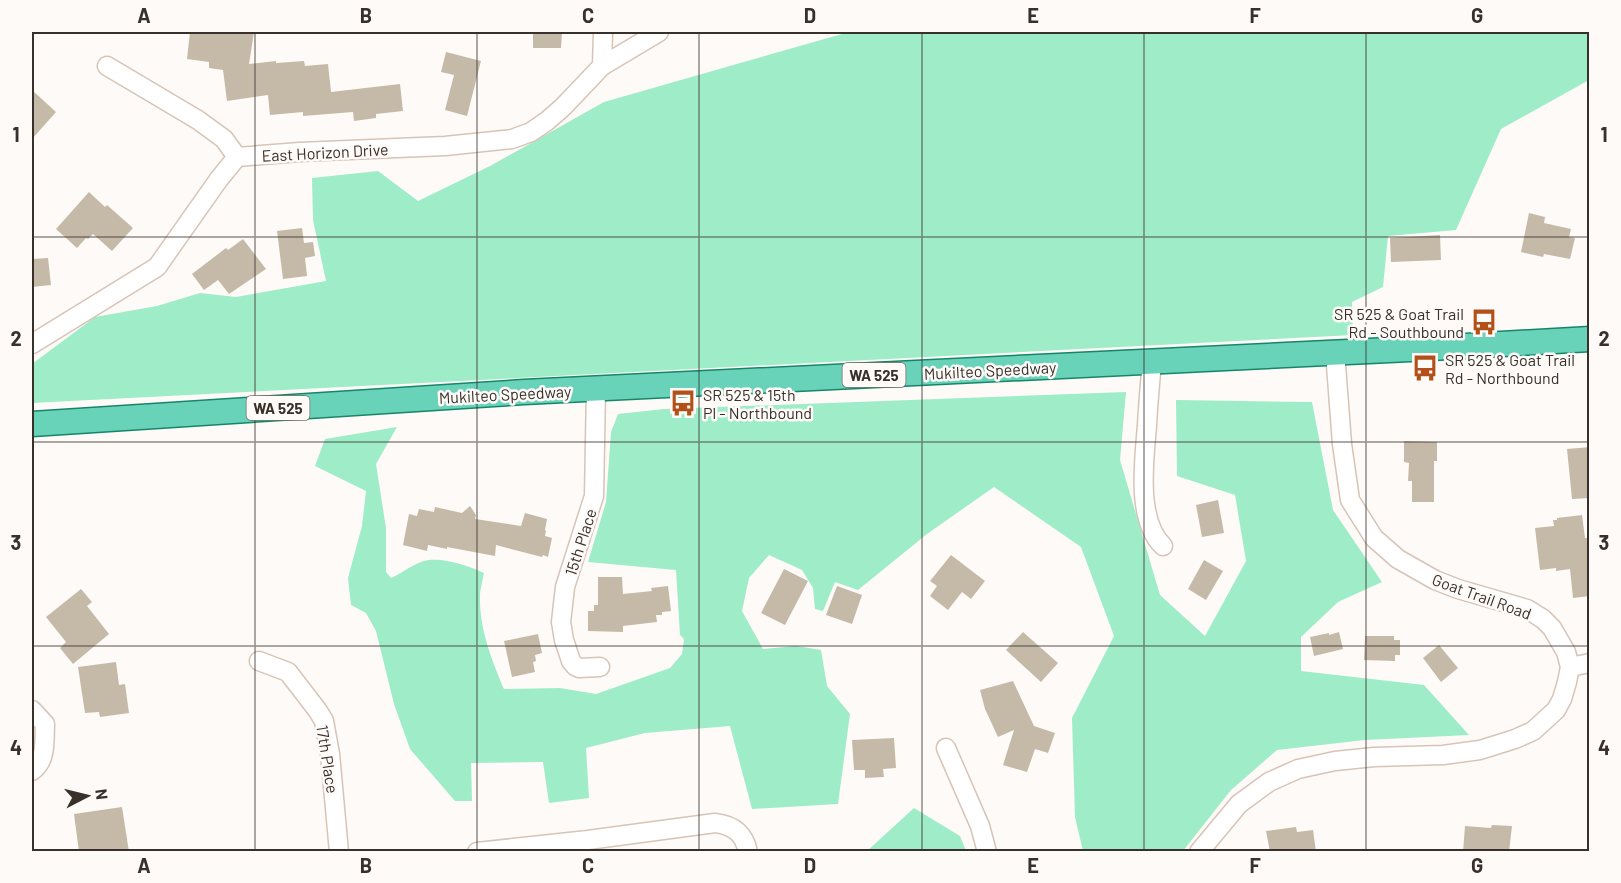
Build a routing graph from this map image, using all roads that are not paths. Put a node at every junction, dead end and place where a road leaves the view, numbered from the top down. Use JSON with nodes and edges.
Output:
{"nodes":[{"id":1,"x":603,"y":32,"type":"edge"},
{"id":2,"x":659,"y":32,"type":"edge"},
{"id":3,"x":107,"y":66,"type":"dead end"},
{"id":4,"x":602,"y":66,"type":"junction"},
{"id":5,"x":237,"y":157,"type":"junction"},
{"id":6,"x":1590,"y":339,"type":"edge"},
{"id":7,"x":32,"y":344,"type":"edge"},
{"id":8,"x":1335,"y":352,"type":"junction"},
{"id":9,"x":1152,"y":362,"type":"junction"},
{"id":10,"x":596,"y":388,"type":"junction"},
{"id":11,"x":32,"y":424,"type":"edge"},
{"id":12,"x":1163,"y":546,"type":"dead end"},
{"id":13,"x":259,"y":661,"type":"dead end"},
{"id":14,"x":1590,"y":663,"type":"edge"},
{"id":15,"x":600,"y":666,"type":"dead end"},
{"id":16,"x":1570,"y":667,"type":"junction"},
{"id":17,"x":32,"y":710,"type":"edge"},
{"id":18,"x":946,"y":748,"type":"dead end"},
{"id":19,"x":32,"y":771,"type":"edge"},
{"id":20,"x":339,"y":852,"type":"edge"},
{"id":21,"x":477,"y":852,"type":"edge"},
{"id":22,"x":748,"y":852,"type":"edge"},
{"id":23,"x":987,"y":852,"type":"edge"},
{"id":24,"x":1199,"y":852,"type":"edge"}],
"edges":[{"from":1,"to":4,"type":"street"},
{"from":2,"to":4,"type":"street","name":"East Horizon Drive"},
{"from":3,"to":5,"type":"street"},
{"from":4,"to":5,"type":"street","name":"East Horizon Drive"},
{"from":5,"to":7,"type":"street","name":"East Horizon Drive"},
{"from":6,"to":8,"type":"main road","name":"Mukilteo Speedway","number":"WA 525"},
{"from":8,"to":9,"type":"main road","name":"Mukilteo Speedway","number":"WA 525"},
{"from":8,"to":16,"type":"street","name":"Goat Trail Road"},
{"from":9,"to":10,"type":"main road","name":"Mukilteo Speedway","number":"WA 525"},
{"from":9,"to":12,"type":"street"},
{"from":10,"to":11,"type":"main road","name":"Mukilteo Speedway","number":"WA 525"},
{"from":10,"to":15,"type":"street","name":"15th Place"},
{"from":13,"to":20,"type":"street","name":"17th Place"},
{"from":14,"to":16,"type":"street"},
{"from":16,"to":24,"type":"street"},
{"from":17,"to":19,"type":"street"},
{"from":18,"to":23,"type":"street"},
{"from":21,"to":22,"type":"street"}]}
